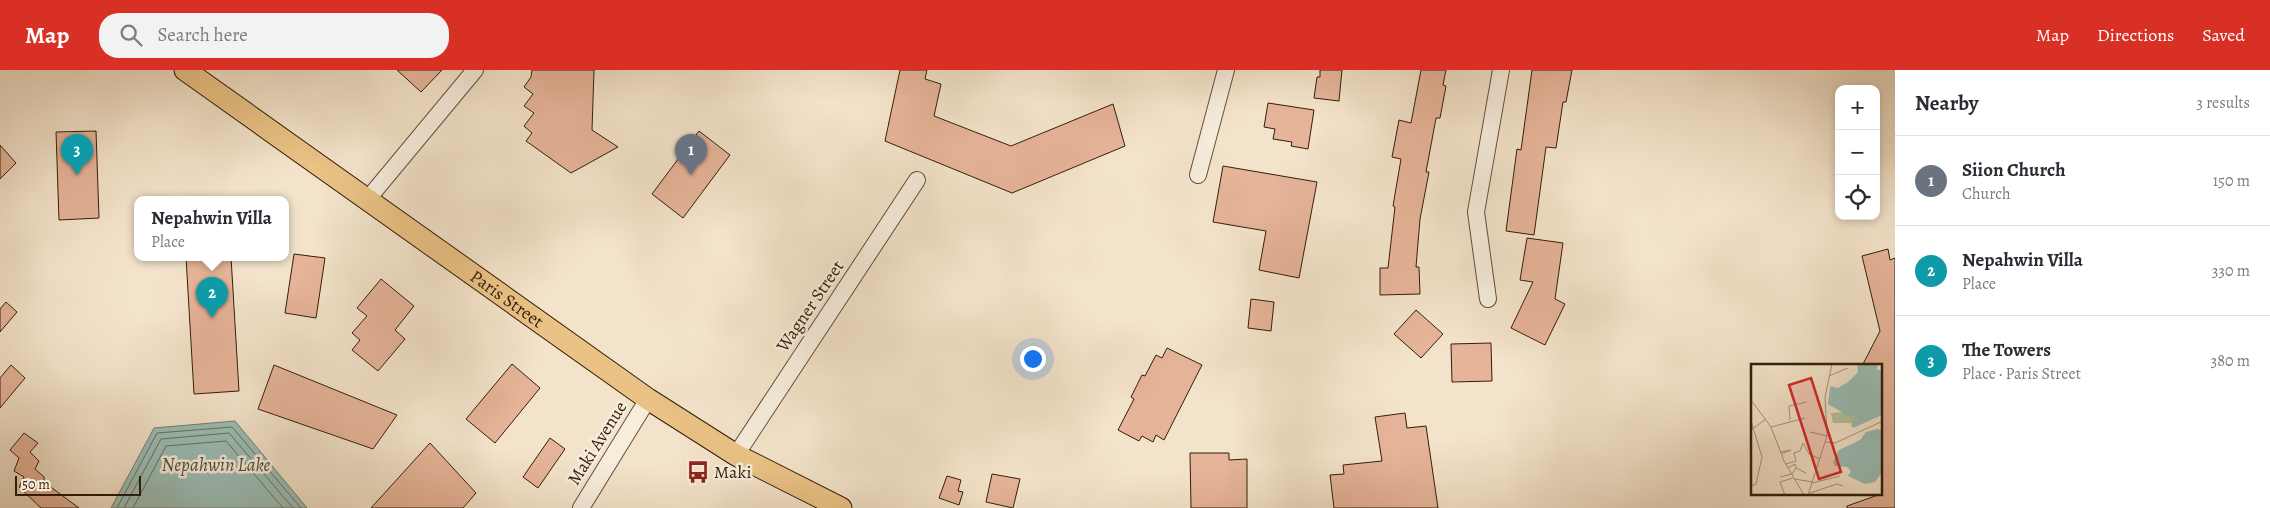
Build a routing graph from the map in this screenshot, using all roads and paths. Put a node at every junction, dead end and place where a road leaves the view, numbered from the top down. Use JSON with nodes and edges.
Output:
{"nodes":[{"id":1,"x":185,"y":70,"type":"edge"},
{"id":2,"x":474,"y":70,"type":"edge"},
{"id":3,"x":1226,"y":70,"type":"edge"},
{"id":4,"x":1501,"y":70,"type":"edge"},
{"id":5,"x":1198,"y":175,"type":"dead end"},
{"id":6,"x":917,"y":180,"type":"dead end"},
{"id":7,"x":368,"y":200,"type":"junction"},
{"id":8,"x":1488,"y":299,"type":"dead end"},
{"id":9,"x":648,"y":399,"type":"junction"},
{"id":10,"x":736,"y":455,"type":"junction"},
{"id":11,"x":581,"y":508,"type":"edge"},
{"id":12,"x":841,"y":508,"type":"edge"}],
"edges":[{"from":1,"to":7,"type":"main road","name":"Paris Street"},
{"from":2,"to":7,"type":"street"},
{"from":3,"to":5,"type":"street"},
{"from":4,"to":8,"type":"street"},
{"from":6,"to":10,"type":"street","name":"Wagner Street"},
{"from":7,"to":9,"type":"main road","name":"Paris Street"},
{"from":9,"to":10,"type":"main road","name":"Paris Street"},
{"from":9,"to":11,"type":"street","name":"Maki Avenue"},
{"from":10,"to":12,"type":"main road","name":"Paris Street"}]}
